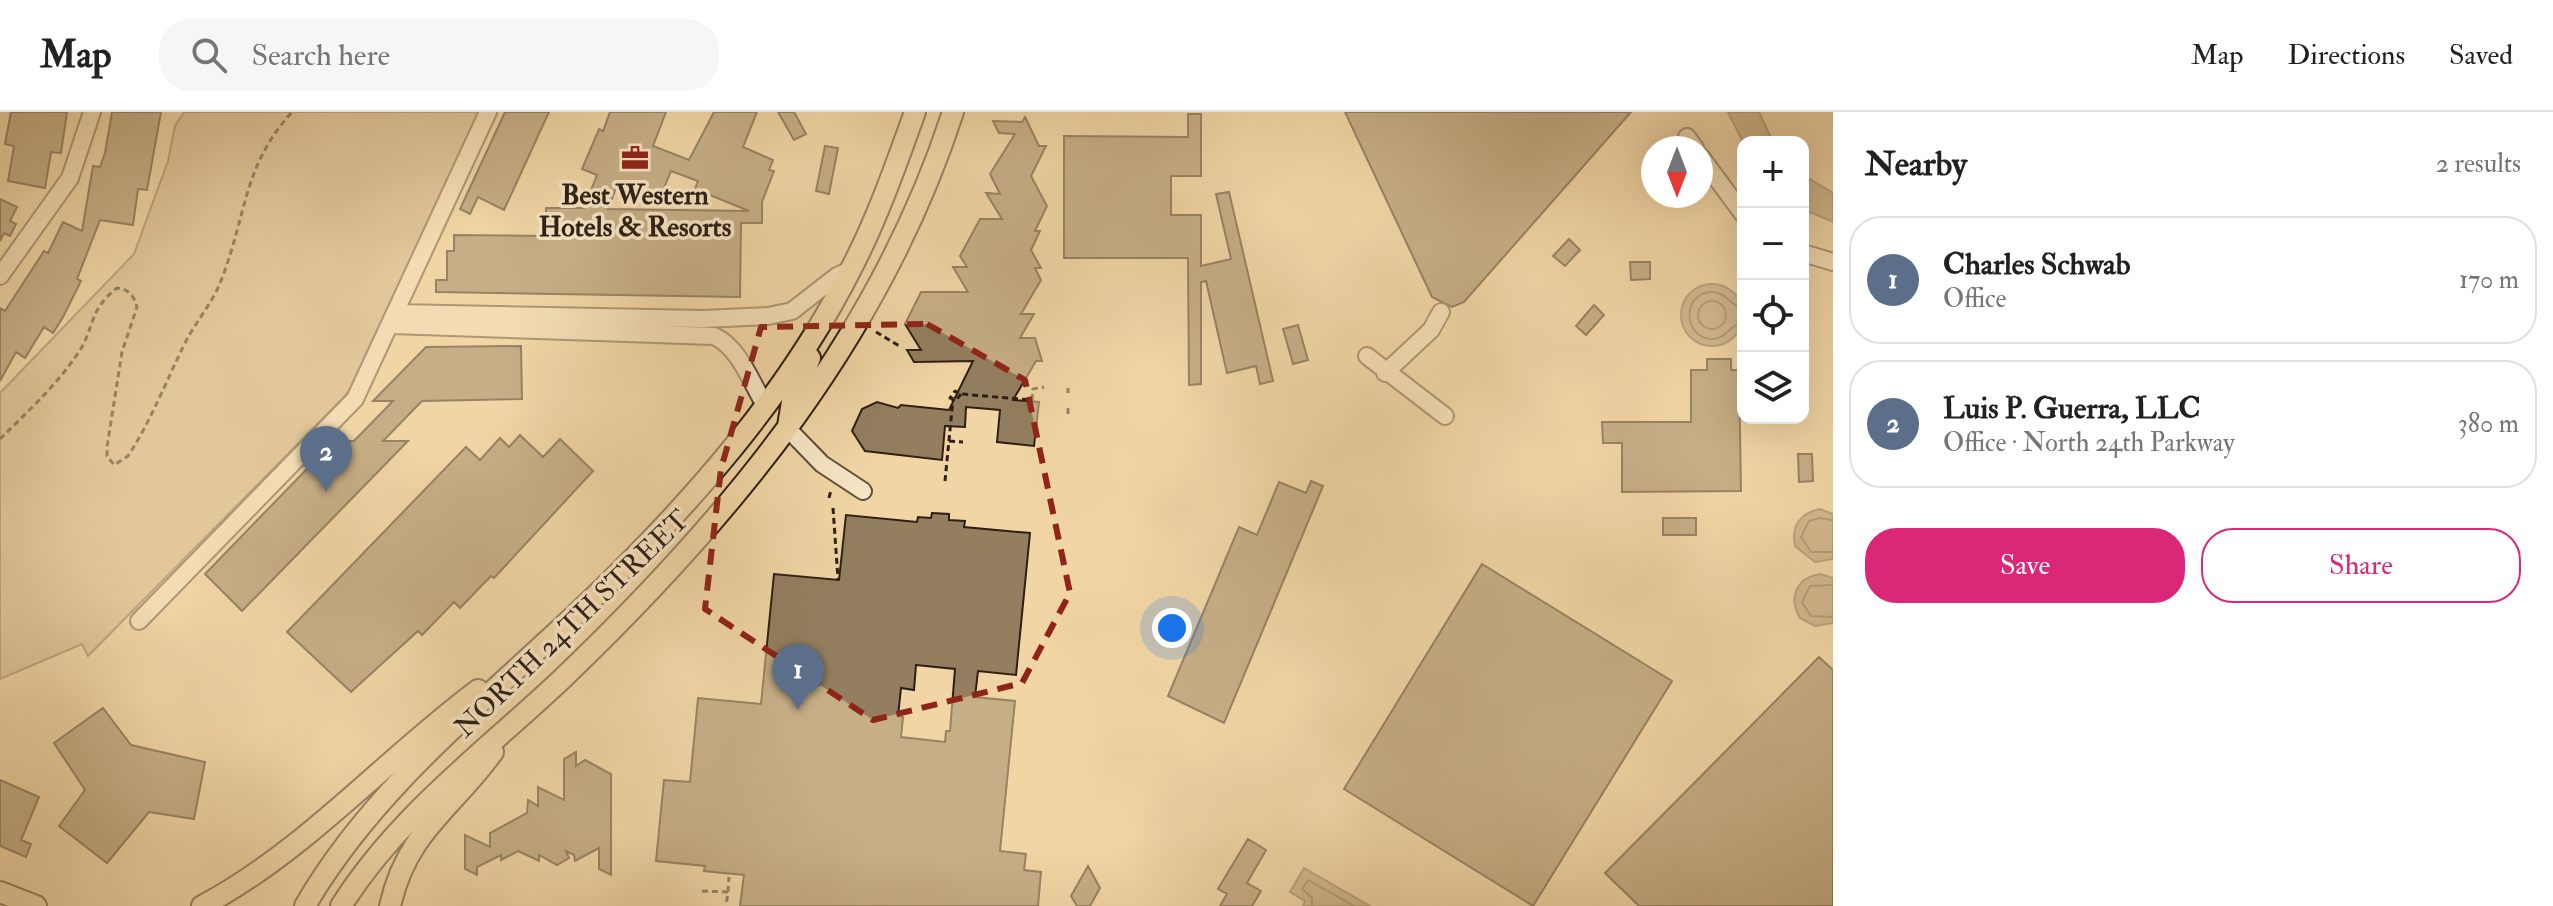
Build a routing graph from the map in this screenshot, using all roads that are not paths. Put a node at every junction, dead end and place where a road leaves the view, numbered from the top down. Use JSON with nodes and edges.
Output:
{"nodes":[{"id":1,"x":92,"y":112,"type":"edge"},
{"id":2,"x":488,"y":112,"type":"edge"},
{"id":3,"x":915,"y":112,"type":"edge"},
{"id":4,"x":953,"y":112,"type":"edge"},
{"id":5,"x":1713,"y":173,"type":"edge"},
{"id":6,"x":1739,"y":208,"type":"edge"},
{"id":7,"x":1809,"y":255,"type":"edge"},
{"id":8,"x":1833,"y":262,"type":"edge"},
{"id":9,"x":850,"y":270,"type":"junction"},
{"id":10,"x":0,"y":276,"type":"edge"},
{"id":11,"x":839,"y":292,"type":"junction"},
{"id":12,"x":1441,"y":312,"type":"dead end"},
{"id":13,"x":394,"y":319,"type":"junction"},
{"id":14,"x":1367,"y":356,"type":"dead end"},
{"id":15,"x":1385,"y":373,"type":"junction"},
{"id":16,"x":765,"y":405,"type":"junction"},
{"id":17,"x":1445,"y":416,"type":"dead end"},
{"id":18,"x":788,"y":429,"type":"junction"},
{"id":19,"x":736,"y":442,"type":"junction"},
{"id":20,"x":863,"y":491,"type":"dead end"},
{"id":21,"x":139,"y":621,"type":"dead end"},
{"id":22,"x":530,"y":654,"type":"junction"},
{"id":23,"x":511,"y":728,"type":"junction"},
{"id":24,"x":0,"y":892,"type":"edge"},
{"id":25,"x":36,"y":906,"type":"edge"},
{"id":26,"x":202,"y":906,"type":"edge"},
{"id":27,"x":305,"y":906,"type":"edge"},
{"id":28,"x":341,"y":906,"type":"edge"},
{"id":29,"x":390,"y":906,"type":"edge"}],
"edges":[{"from":1,"to":10,"type":"street"},
{"from":2,"to":13,"type":"street"},
{"from":3,"to":9,"type":"main road","name":"NORTH 24TH STREET"},
{"from":4,"to":18,"type":"main road","name":"NORTH 24TH STREET"},
{"from":5,"to":6,"type":"street"},
{"from":7,"to":8,"type":"street"},
{"from":9,"to":11,"type":"main road","name":"NORTH 24TH STREET"},
{"from":9,"to":13,"type":"street"},
{"from":11,"to":16,"type":"main road","name":"NORTH 24TH STREET"},
{"from":11,"to":18,"type":"main road"},
{"from":12,"to":15,"type":"street"},
{"from":13,"to":16,"type":"street"},
{"from":13,"to":21,"type":"street"},
{"from":14,"to":15,"type":"street"},
{"from":15,"to":17,"type":"street"},
{"from":16,"to":19,"type":"main road","name":"NORTH 24TH STREET"},
{"from":18,"to":19,"type":"main road"},
{"from":18,"to":20,"type":"street"},
{"from":18,"to":23,"type":"main road","name":"NORTH 24TH STREET"},
{"from":19,"to":22,"type":"main road","name":"NORTH 24TH STREET"},
{"from":22,"to":26,"type":"main road"},
{"from":22,"to":27,"type":"main road","name":"NORTH 24TH STREET"},
{"from":23,"to":28,"type":"main road","name":"NORTH 24TH STREET"},
{"from":23,"to":29,"type":"main road"},
{"from":24,"to":25,"type":"main road"}]}
